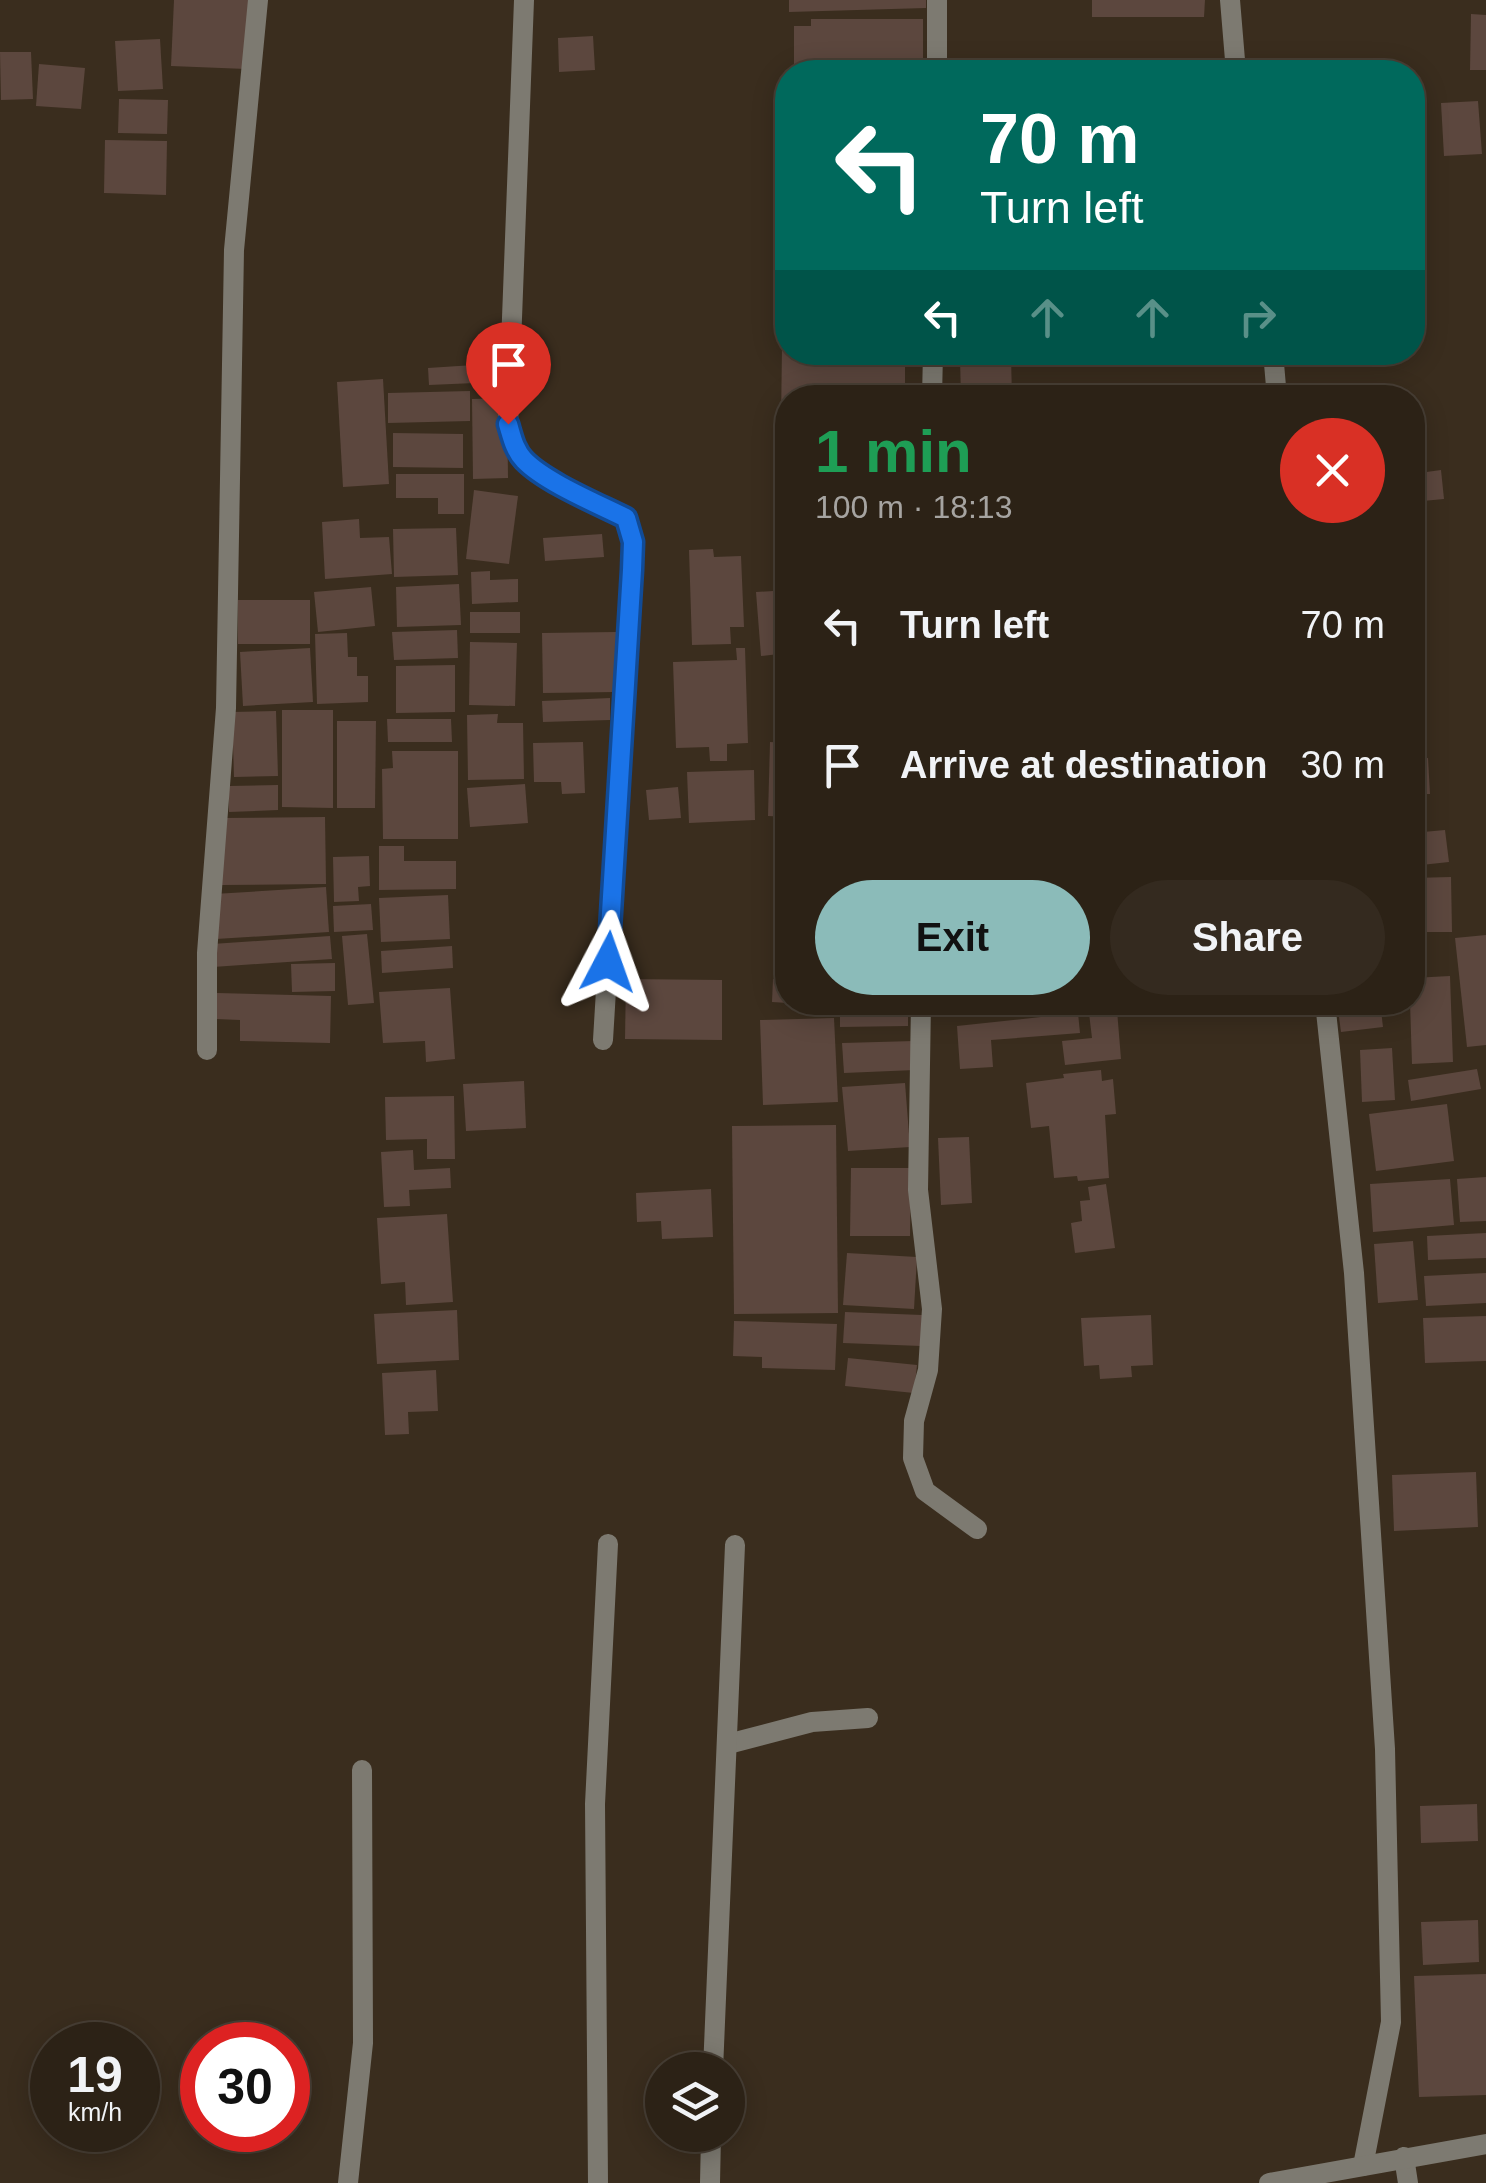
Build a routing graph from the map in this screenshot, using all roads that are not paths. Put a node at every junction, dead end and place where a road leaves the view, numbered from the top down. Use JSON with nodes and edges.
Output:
{"nodes":[{"id":1,"x":258,"y":0,"type":"edge"},
{"id":2,"x":524,"y":0,"type":"edge"},
{"id":3,"x":937,"y":0,"type":"edge"},
{"id":4,"x":1230,"y":0,"type":"edge"},
{"id":5,"x":937,"y":60,"type":"edge"},
{"id":6,"x":1235,"y":60,"type":"edge"},
{"id":7,"x":921,"y":1015,"type":"edge"},
{"id":8,"x":1326,"y":1015,"type":"edge"},
{"id":9,"x":603,"y":1040,"type":"dead end"},
{"id":10,"x":207,"y":1050,"type":"dead end"},
{"id":11,"x":977,"y":1529,"type":"dead end"},
{"id":12,"x":608,"y":1544,"type":"dead end"},
{"id":13,"x":736,"y":1545,"type":"dead end"},
{"id":14,"x":868,"y":1718,"type":"dead end"},
{"id":15,"x":728,"y":1744,"type":"junction"},
{"id":16,"x":362,"y":1770,"type":"dead end"},
{"id":17,"x":714,"y":2052,"type":"edge"},
{"id":18,"x":1486,"y":2144,"type":"edge"},
{"id":19,"x":711,"y":2152,"type":"edge"},
{"id":20,"x":1404,"y":2157,"type":"junction"},
{"id":21,"x":1363,"y":2166,"type":"junction"},
{"id":22,"x":348,"y":2183,"type":"edge"},
{"id":23,"x":598,"y":2183,"type":"edge"},
{"id":24,"x":710,"y":2183,"type":"edge"},
{"id":25,"x":1269,"y":2183,"type":"edge"},
{"id":26,"x":1408,"y":2183,"type":"edge"}],
"edges":[{"from":1,"to":10,"type":"street"},
{"from":2,"to":9,"type":"street"},
{"from":3,"to":5,"type":"street"},
{"from":4,"to":6,"type":"street"},
{"from":7,"to":11,"type":"street"},
{"from":8,"to":21,"type":"street"},
{"from":12,"to":23,"type":"street"},
{"from":13,"to":15,"type":"street"},
{"from":14,"to":15,"type":"street"},
{"from":15,"to":17,"type":"street"},
{"from":16,"to":22,"type":"street"},
{"from":18,"to":20,"type":"street"},
{"from":19,"to":24,"type":"street"},
{"from":20,"to":21,"type":"street"},
{"from":20,"to":26,"type":"street"},
{"from":21,"to":25,"type":"street"}]}
